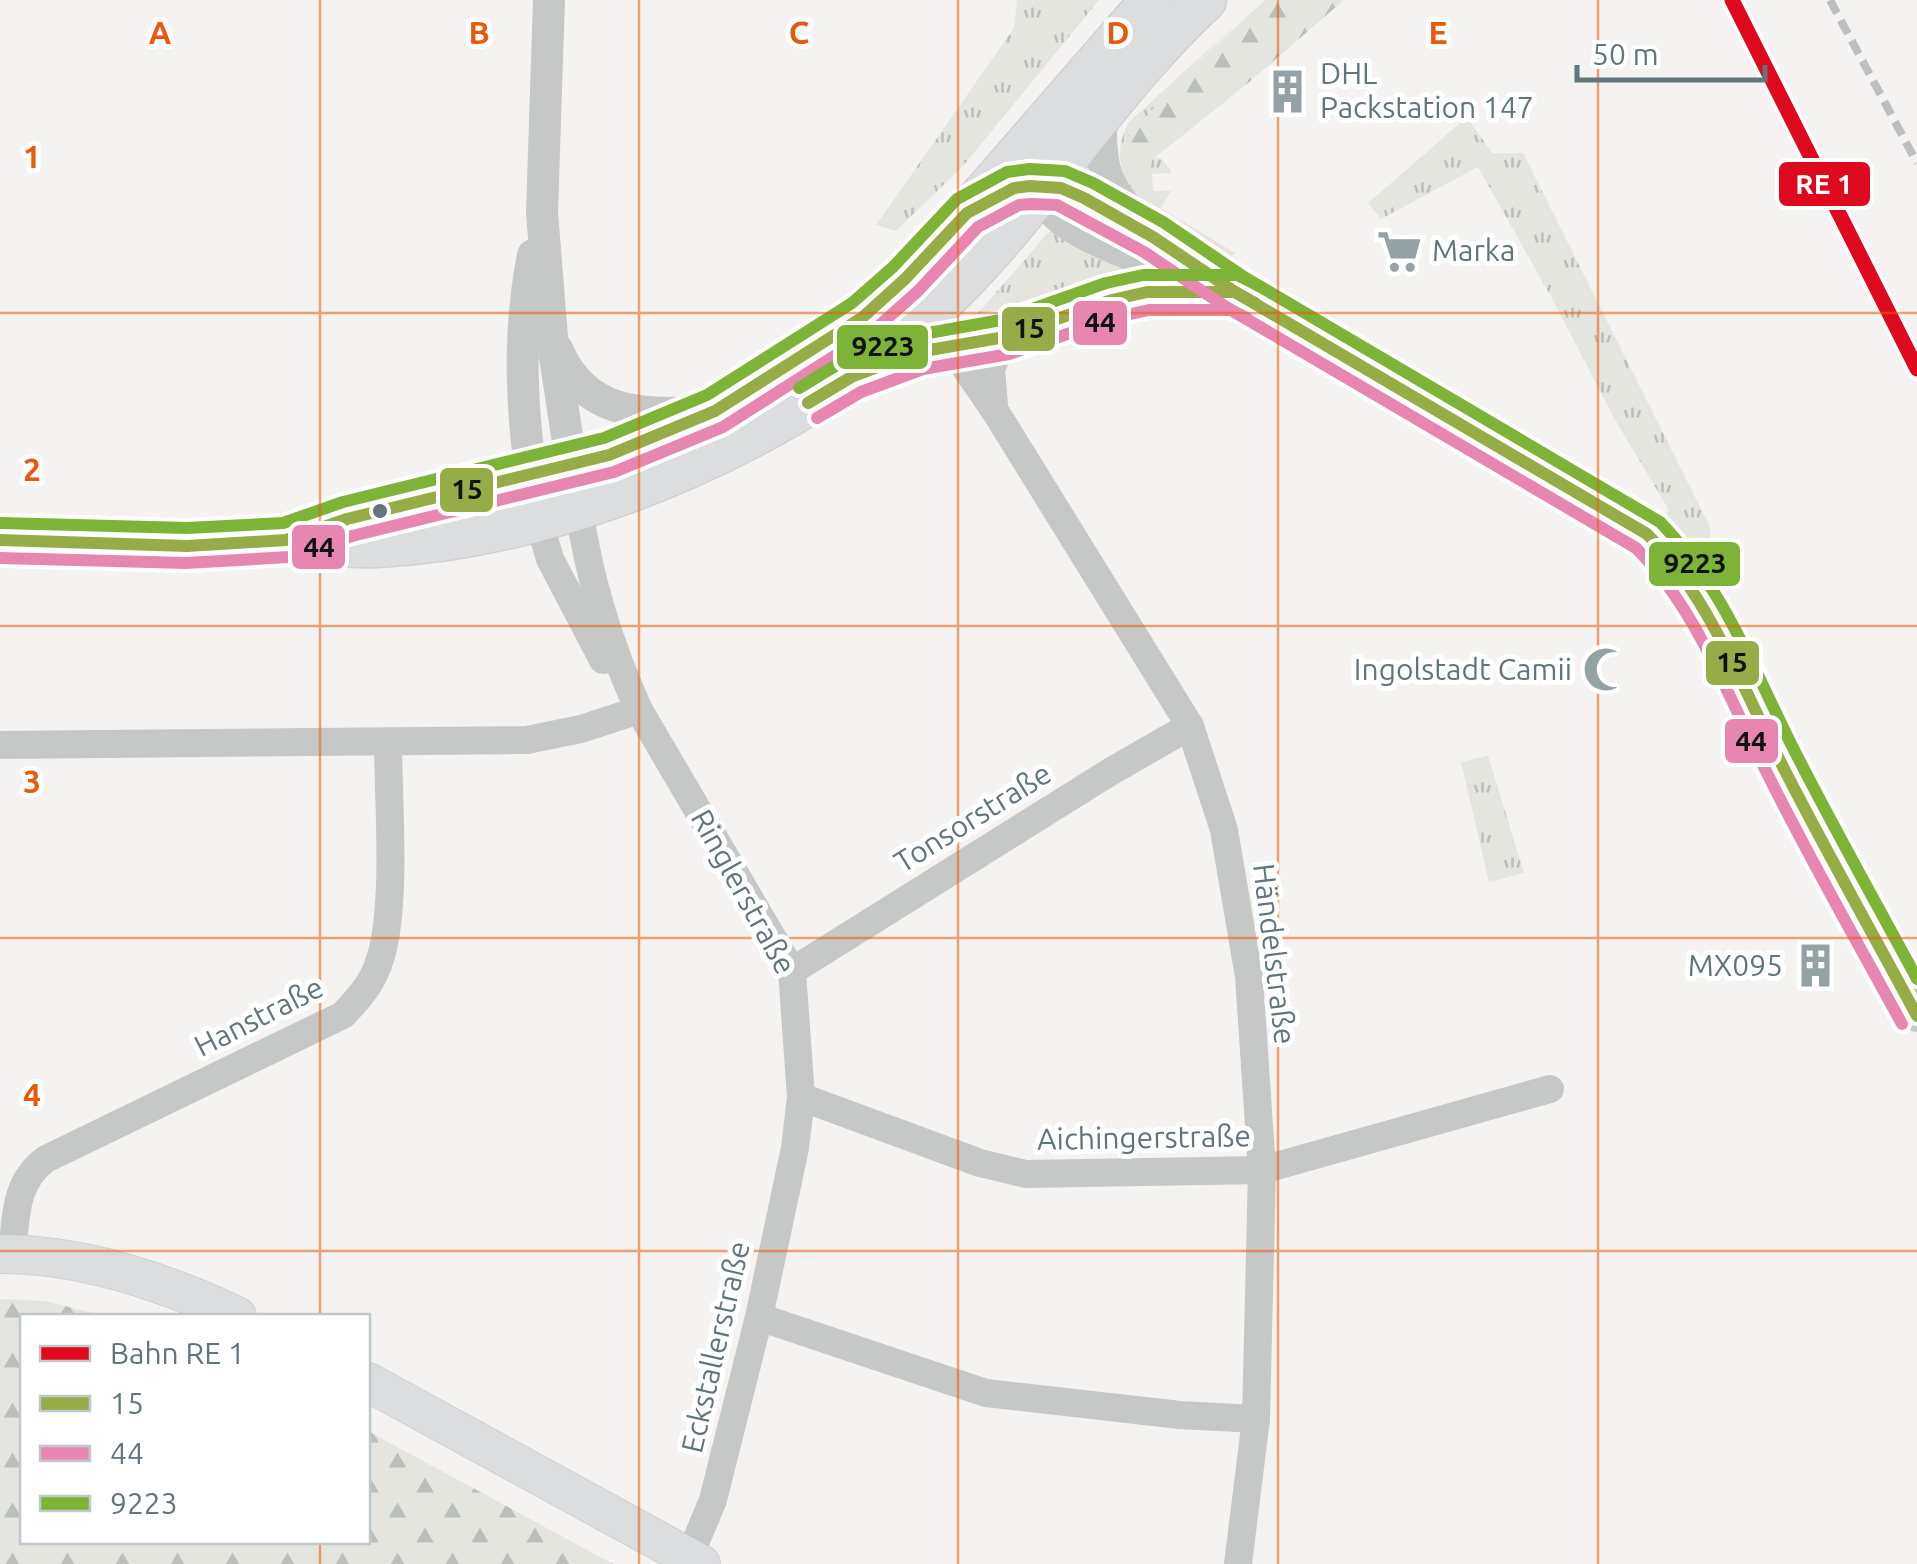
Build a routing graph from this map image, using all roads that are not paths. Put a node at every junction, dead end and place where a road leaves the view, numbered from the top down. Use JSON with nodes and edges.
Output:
{"nodes":[{"id":1,"x":549,"y":0,"type":"edge"},
{"id":2,"x":1152,"y":0,"type":"edge"},
{"id":3,"x":1205,"y":0,"type":"edge"},
{"id":4,"x":1101,"y":114,"type":"junction"},
{"id":5,"x":1043,"y":124,"type":"junction"},
{"id":6,"x":1044,"y":187,"type":"junction"},
{"id":7,"x":542,"y":212,"type":"junction"},
{"id":8,"x":968,"y":213,"type":"junction"},
{"id":9,"x":1153,"y":237,"type":"junction"},
{"id":10,"x":1235,"y":292,"type":"junction"},
{"id":11,"x":1005,"y":337,"type":"junction"},
{"id":12,"x":552,"y":338,"type":"junction"},
{"id":13,"x":944,"y":346,"type":"junction"},
{"id":14,"x":853,"y":376,"type":"junction"},
{"id":15,"x":995,"y":411,"type":"junction"},
{"id":16,"x":715,"y":412,"type":"junction"},
{"id":17,"x":561,"y":503,"type":"junction"},
{"id":18,"x":0,"y":540,"type":"edge"},
{"id":19,"x":639,"y":710,"type":"junction"},
{"id":20,"x":1190,"y":726,"type":"junction"},
{"id":21,"x":388,"y":742,"type":"junction"},
{"id":22,"x":0,"y":745,"type":"edge"},
{"id":23,"x":792,"y":971,"type":"junction"},
{"id":24,"x":1917,"y":1016,"type":"edge"},
{"id":25,"x":1550,"y":1089,"type":"dead end"},
{"id":26,"x":800,"y":1096,"type":"junction"},
{"id":27,"x":795,"y":1148,"type":"joint"},
{"id":28,"x":1262,"y":1170,"type":"junction"},
{"id":29,"x":6,"y":1254,"type":"edge"},
{"id":30,"x":232,"y":1314,"type":"edge"},
{"id":31,"x":759,"y":1317,"type":"junction"},
{"id":32,"x":370,"y":1383,"type":"edge"},
{"id":33,"x":1256,"y":1419,"type":"junction"},
{"id":34,"x":695,"y":1561,"type":"edge"},
{"id":35,"x":1238,"y":1564,"type":"edge"}],
"edges":[{"from":1,"to":7,"type":"street","name":"Ringlerstraße"},
{"from":2,"to":5,"type":"main road"},
{"from":3,"to":4,"type":"main road"},
{"from":4,"to":6,"type":"main road"},
{"from":4,"to":9,"type":"street"},
{"from":5,"to":6,"type":"street"},
{"from":5,"to":8,"type":"main road"},
{"from":6,"to":8,"type":"street"},
{"from":6,"to":9,"type":"street"},
{"from":6,"to":10,"type":"street"},
{"from":6,"to":14,"type":"main road"},
{"from":7,"to":12,"type":"street","name":"Ringlerstraße"},
{"from":7,"to":17,"type":"street","name":"Ringlerstraße"},
{"from":8,"to":16,"type":"main road"},
{"from":9,"to":10,"type":"street"},
{"from":10,"to":11,"type":"street"},
{"from":10,"to":24,"type":"street"},
{"from":11,"to":13,"type":"street"},
{"from":11,"to":15,"type":"street"},
{"from":12,"to":16,"type":"street"},
{"from":12,"to":17,"type":"street","name":"Ringlerstraße"},
{"from":13,"to":14,"type":"street"},
{"from":13,"to":15,"type":"street","name":"Händelstraße"},
{"from":14,"to":17,"type":"main road"},
{"from":15,"to":20,"type":"street","name":"Händelstraße"},
{"from":16,"to":17,"type":"main road"},
{"from":17,"to":18,"type":"main road"},
{"from":17,"to":19,"type":"street","name":"Ringlerstraße"},
{"from":17,"to":19,"type":"street","name":"Ringlerstraße"},
{"from":19,"to":21,"type":"street"},
{"from":19,"to":23,"type":"street","name":"Ringlerstraße"},
{"from":20,"to":23,"type":"street","name":"Tonsorstraße"},
{"from":20,"to":28,"type":"street","name":"Händelstraße"},
{"from":21,"to":22,"type":"street"},
{"from":21,"to":29,"type":"street","name":"Hanstraße"},
{"from":23,"to":26,"type":"street","name":"Ringlerstraße"},
{"from":25,"to":28,"type":"street","name":"Aichingerstraße"},
{"from":26,"to":27,"type":"street","name":"Ringlerstraße"},
{"from":26,"to":28,"type":"street","name":"Aichingerstraße"},
{"from":27,"to":31,"type":"street","name":"Eckstallerstraße"},
{"from":28,"to":33,"type":"street","name":"Händelstraße"},
{"from":29,"to":30,"type":"main road"},
{"from":31,"to":33,"type":"street"},
{"from":31,"to":34,"type":"street","name":"Eckstallerstraße"},
{"from":32,"to":34,"type":"main road"},
{"from":33,"to":35,"type":"street","name":"Händelstraße"}]}
